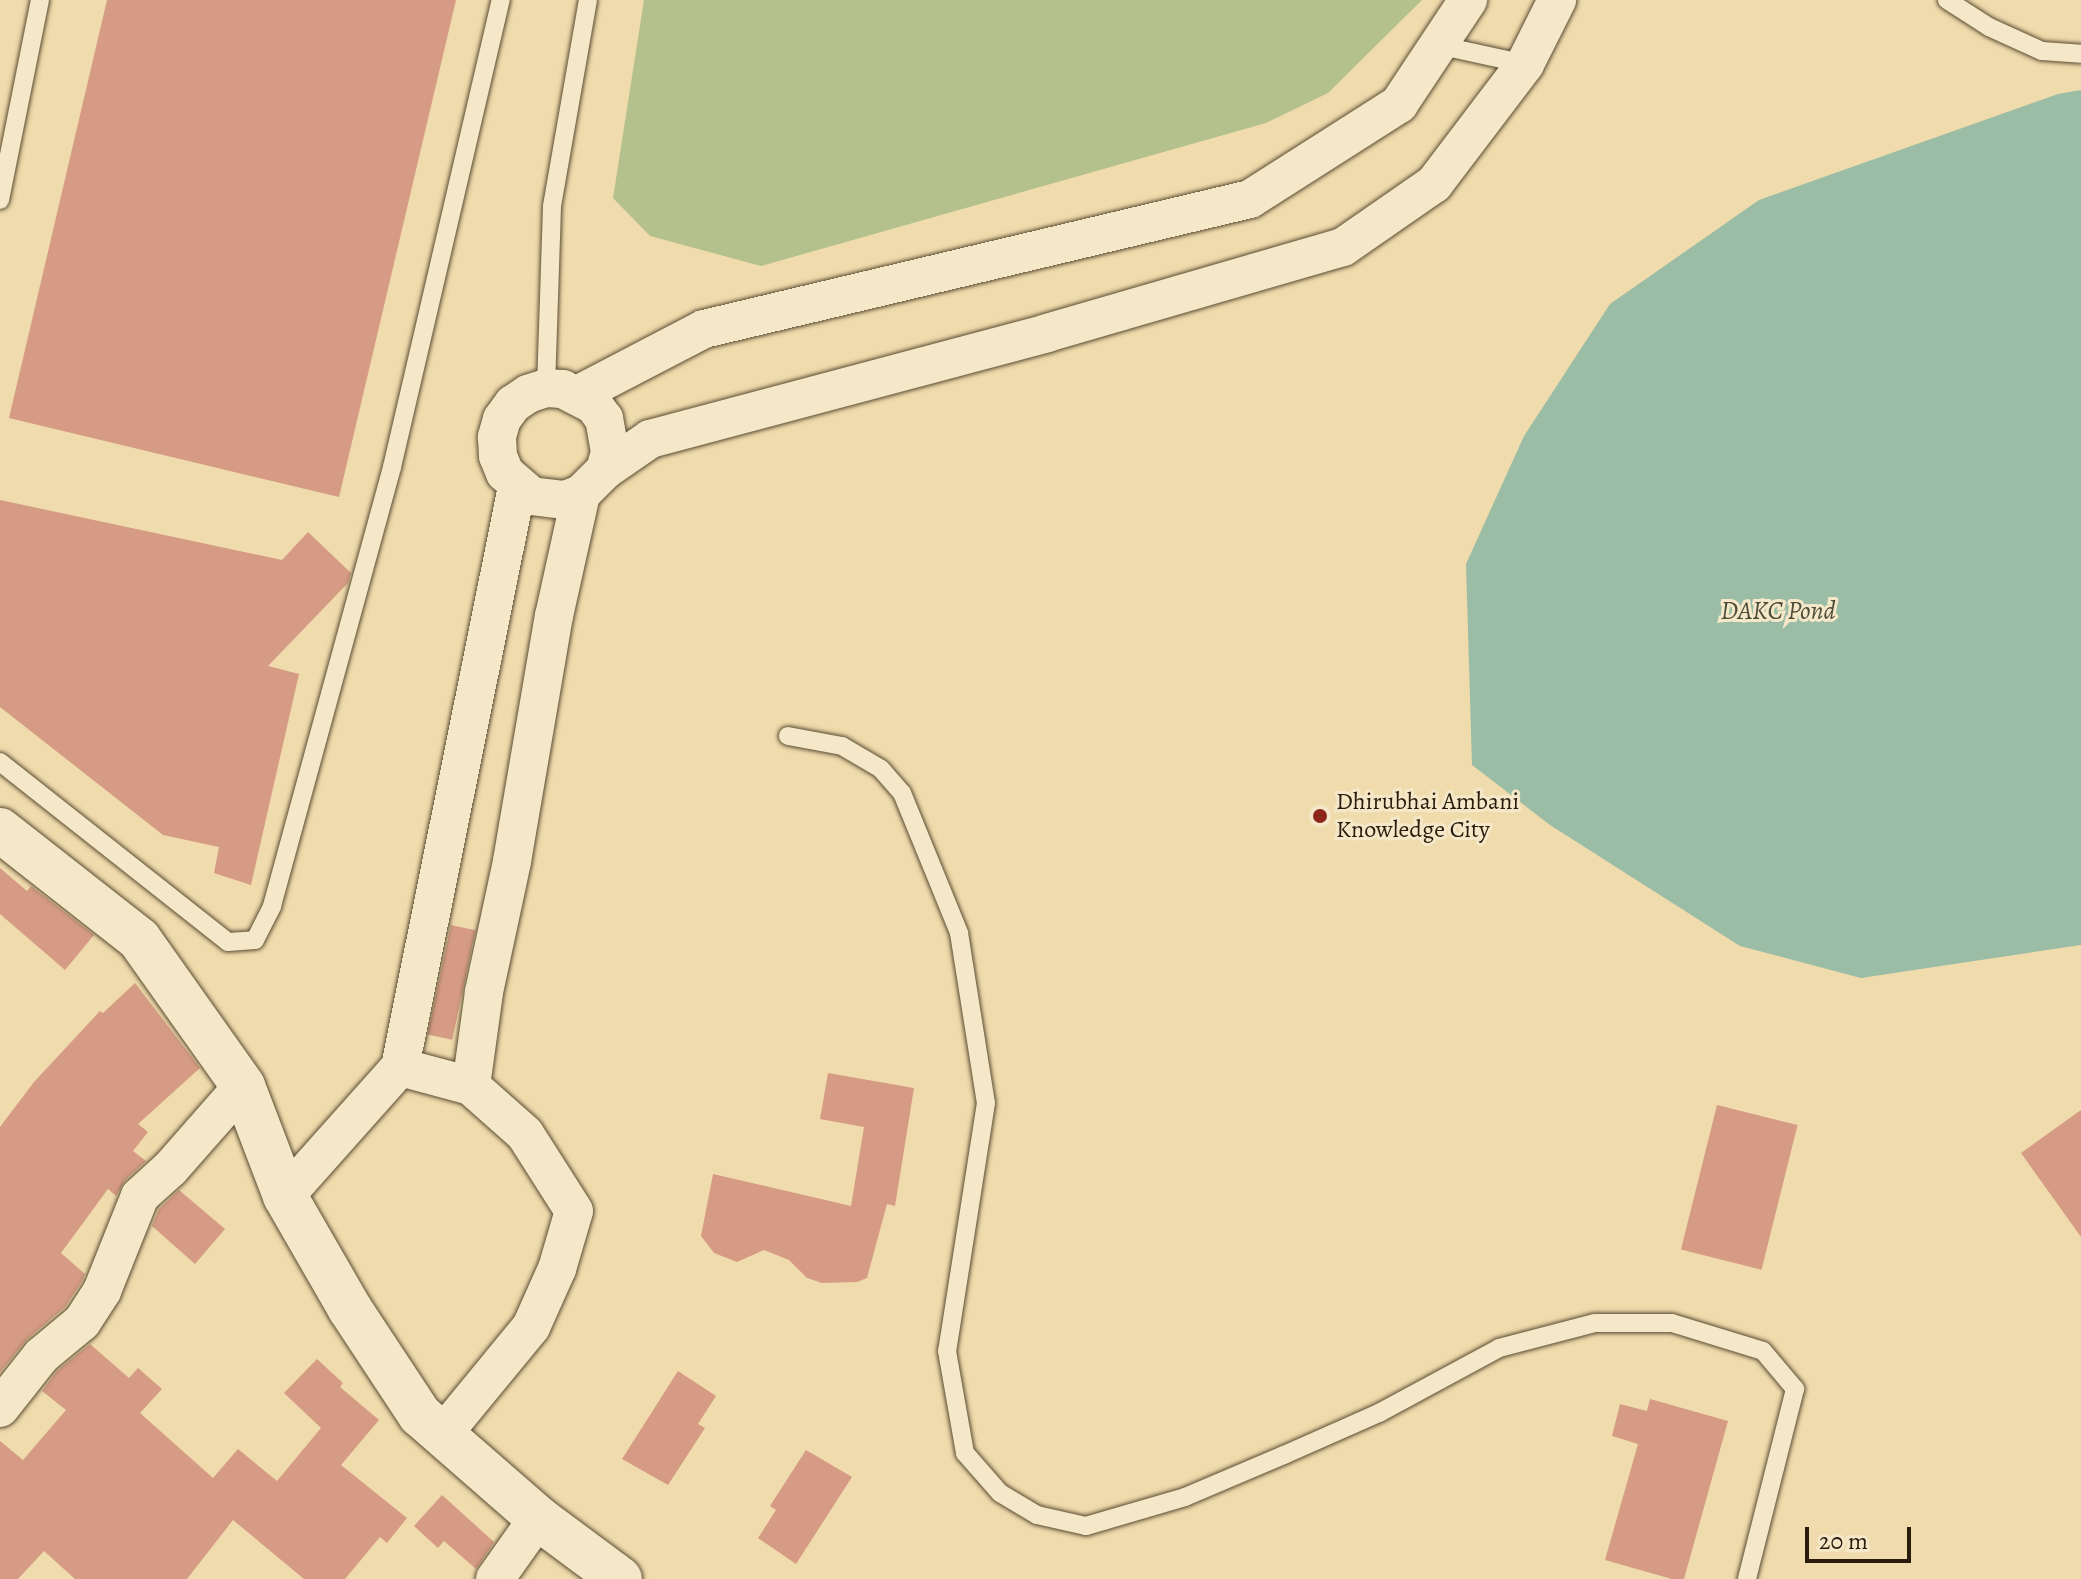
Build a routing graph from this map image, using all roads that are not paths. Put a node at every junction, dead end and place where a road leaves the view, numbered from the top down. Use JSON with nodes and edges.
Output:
{"nodes":[{"id":1,"x":40,"y":0,"type":"edge"},
{"id":2,"x":501,"y":0,"type":"edge"},
{"id":3,"x":588,"y":0,"type":"edge"},
{"id":4,"x":1468,"y":0,"type":"edge"},
{"id":5,"x":1557,"y":0,"type":"edge"},
{"id":6,"x":1947,"y":0,"type":"edge"},
{"id":7,"x":1438,"y":45,"type":"junction"},
{"id":8,"x":2081,"y":54,"type":"edge"},
{"id":9,"x":1525,"y":64,"type":"junction"},
{"id":10,"x":0,"y":200,"type":"edge"},
{"id":11,"x":562,"y":391,"type":"junction"},
{"id":12,"x":593,"y":482,"type":"junction"},
{"id":13,"x":517,"y":487,"type":"junction"},
{"id":14,"x":788,"y":736,"type":"dead end"},
{"id":15,"x":0,"y":762,"type":"edge"},
{"id":16,"x":0,"y":830,"type":"edge"},
{"id":17,"x":400,"y":1067,"type":"junction"},
{"id":18,"x":243,"y":1086,"type":"junction"},
{"id":19,"x":471,"y":1086,"type":"junction"},
{"id":20,"x":285,"y":1196,"type":"junction"},
{"id":21,"x":0,"y":1408,"type":"edge"},
{"id":22,"x":443,"y":1434,"type":"junction"},
{"id":23,"x":538,"y":1518,"type":"junction"},
{"id":24,"x":495,"y":1579,"type":"edge"},
{"id":25,"x":620,"y":1579,"type":"edge"},
{"id":26,"x":1747,"y":1579,"type":"edge"}],
"edges":[{"from":1,"to":10,"type":"lane"},
{"from":2,"to":15,"type":"lane"},
{"from":3,"to":11,"type":"lane"},
{"from":4,"to":7,"type":"street"},
{"from":5,"to":9,"type":"street"},
{"from":6,"to":8,"type":"lane"},
{"from":7,"to":9,"type":"lane"},
{"from":7,"to":11,"type":"street"},
{"from":9,"to":12,"type":"street"},
{"from":11,"to":12,"type":"street"},
{"from":11,"to":13,"type":"street"},
{"from":12,"to":13,"type":"street"},
{"from":12,"to":19,"type":"street"},
{"from":13,"to":17,"type":"street"},
{"from":14,"to":26,"type":"lane"},
{"from":16,"to":18,"type":"street"},
{"from":17,"to":19,"type":"street"},
{"from":17,"to":20,"type":"street"},
{"from":18,"to":20,"type":"street"},
{"from":18,"to":21,"type":"street"},
{"from":19,"to":22,"type":"street"},
{"from":20,"to":22,"type":"street"},
{"from":22,"to":23,"type":"street"},
{"from":23,"to":24,"type":"street"},
{"from":23,"to":25,"type":"street"}]}
